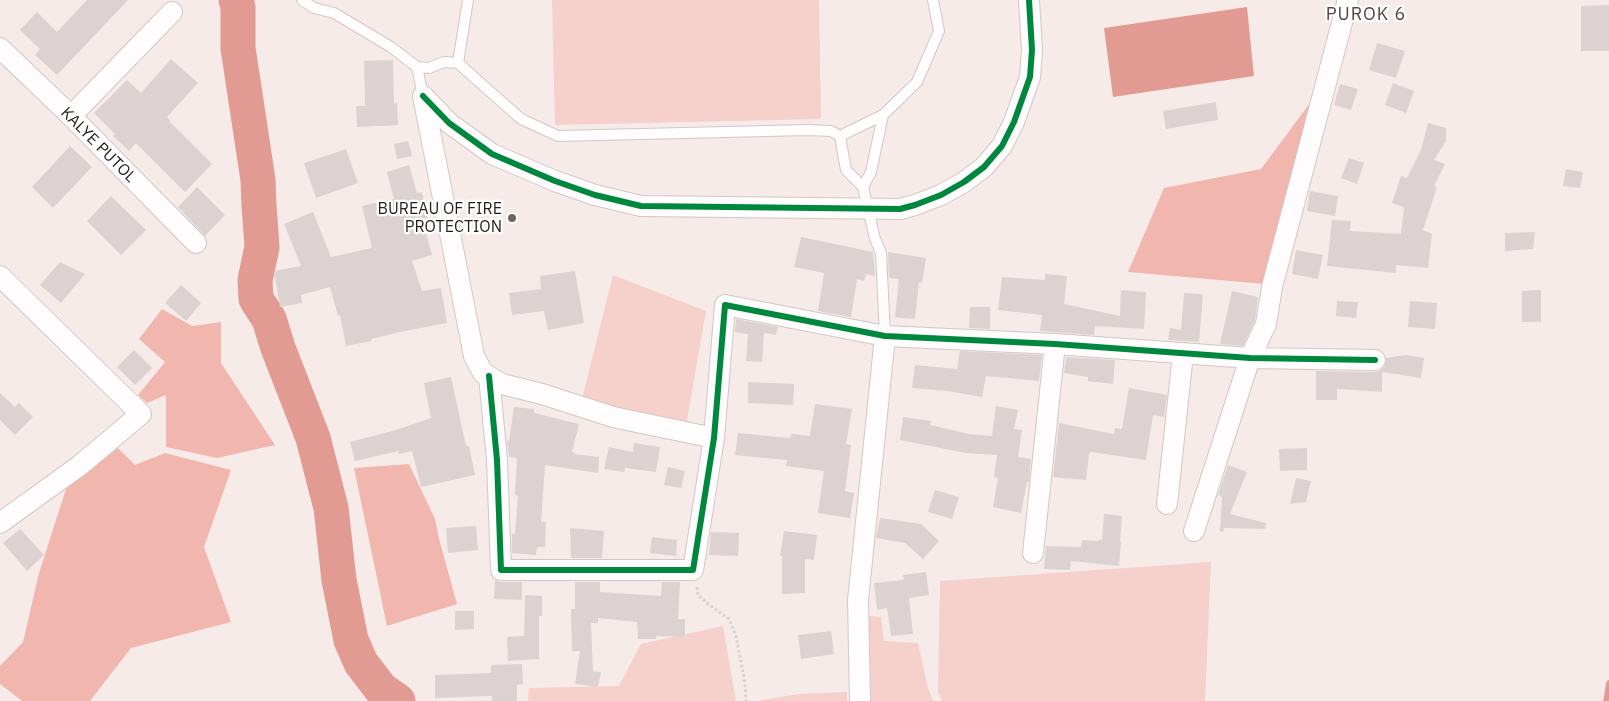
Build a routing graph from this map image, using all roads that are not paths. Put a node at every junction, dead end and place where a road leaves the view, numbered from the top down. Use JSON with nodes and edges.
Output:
{"nodes":[{"id":1,"x":302,"y":0,"type":"edge"},
{"id":2,"x":468,"y":0,"type":"edge"},
{"id":3,"x":933,"y":0,"type":"edge"},
{"id":4,"x":1029,"y":0,"type":"edge"},
{"id":5,"x":1348,"y":0,"type":"edge"},
{"id":6,"x":172,"y":12,"type":"dead end"},
{"id":7,"x":0,"y":48,"type":"edge"},
{"id":8,"x":458,"y":63,"type":"junction"},
{"id":9,"x":417,"y":67,"type":"junction"},
{"id":10,"x":423,"y":96,"type":"junction"},
{"id":11,"x":71,"y":116,"type":"junction"},
{"id":12,"x":883,"y":116,"type":"junction"},
{"id":13,"x":840,"y":136,"type":"junction"},
{"id":14,"x":863,"y":187,"type":"junction"},
{"id":15,"x":867,"y":210,"type":"junction"},
{"id":16,"x":196,"y":243,"type":"dead end"},
{"id":17,"x":0,"y":276,"type":"edge"},
{"id":18,"x":885,"y":336,"type":"junction"},
{"id":19,"x":1055,"y":344,"type":"junction"},
{"id":20,"x":1184,"y":354,"type":"junction"},
{"id":21,"x":1250,"y":358,"type":"junction"},
{"id":22,"x":1375,"y":360,"type":"dead end"},
{"id":23,"x":488,"y":376,"type":"junction"},
{"id":24,"x":714,"y":438,"type":"junction"},
{"id":25,"x":1167,"y":504,"type":"dead end"},
{"id":26,"x":2,"y":519,"type":"edge"},
{"id":27,"x":1194,"y":532,"type":"dead end"},
{"id":28,"x":1033,"y":553,"type":"dead end"},
{"id":29,"x":860,"y":701,"type":"edge"}],
"edges":[{"from":1,"to":9,"type":"lane"},
{"from":2,"to":8,"type":"lane"},
{"from":3,"to":12,"type":"lane"},
{"from":4,"to":15,"type":"street"},
{"from":5,"to":21,"type":"street"},
{"from":6,"to":11,"type":"street"},
{"from":7,"to":11,"type":"street","name":"KALYE PUTOL"},
{"from":8,"to":9,"type":"lane"},
{"from":8,"to":13,"type":"lane"},
{"from":9,"to":10,"type":"lane"},
{"from":10,"to":15,"type":"street"},
{"from":10,"to":23,"type":"street"},
{"from":11,"to":16,"type":"street","name":"KALYE PUTOL"},
{"from":12,"to":13,"type":"lane"},
{"from":12,"to":14,"type":"lane"},
{"from":13,"to":14,"type":"lane"},
{"from":14,"to":15,"type":"lane"},
{"from":15,"to":18,"type":"lane"},
{"from":17,"to":26,"type":"street"},
{"from":18,"to":19,"type":"street"},
{"from":18,"to":24,"type":"street"},
{"from":18,"to":29,"type":"street"},
{"from":19,"to":20,"type":"street"},
{"from":19,"to":28,"type":"street"},
{"from":20,"to":21,"type":"street"},
{"from":20,"to":25,"type":"street"},
{"from":21,"to":22,"type":"street"},
{"from":21,"to":27,"type":"street"},
{"from":23,"to":24,"type":"street"},
{"from":23,"to":24,"type":"street"}]}
